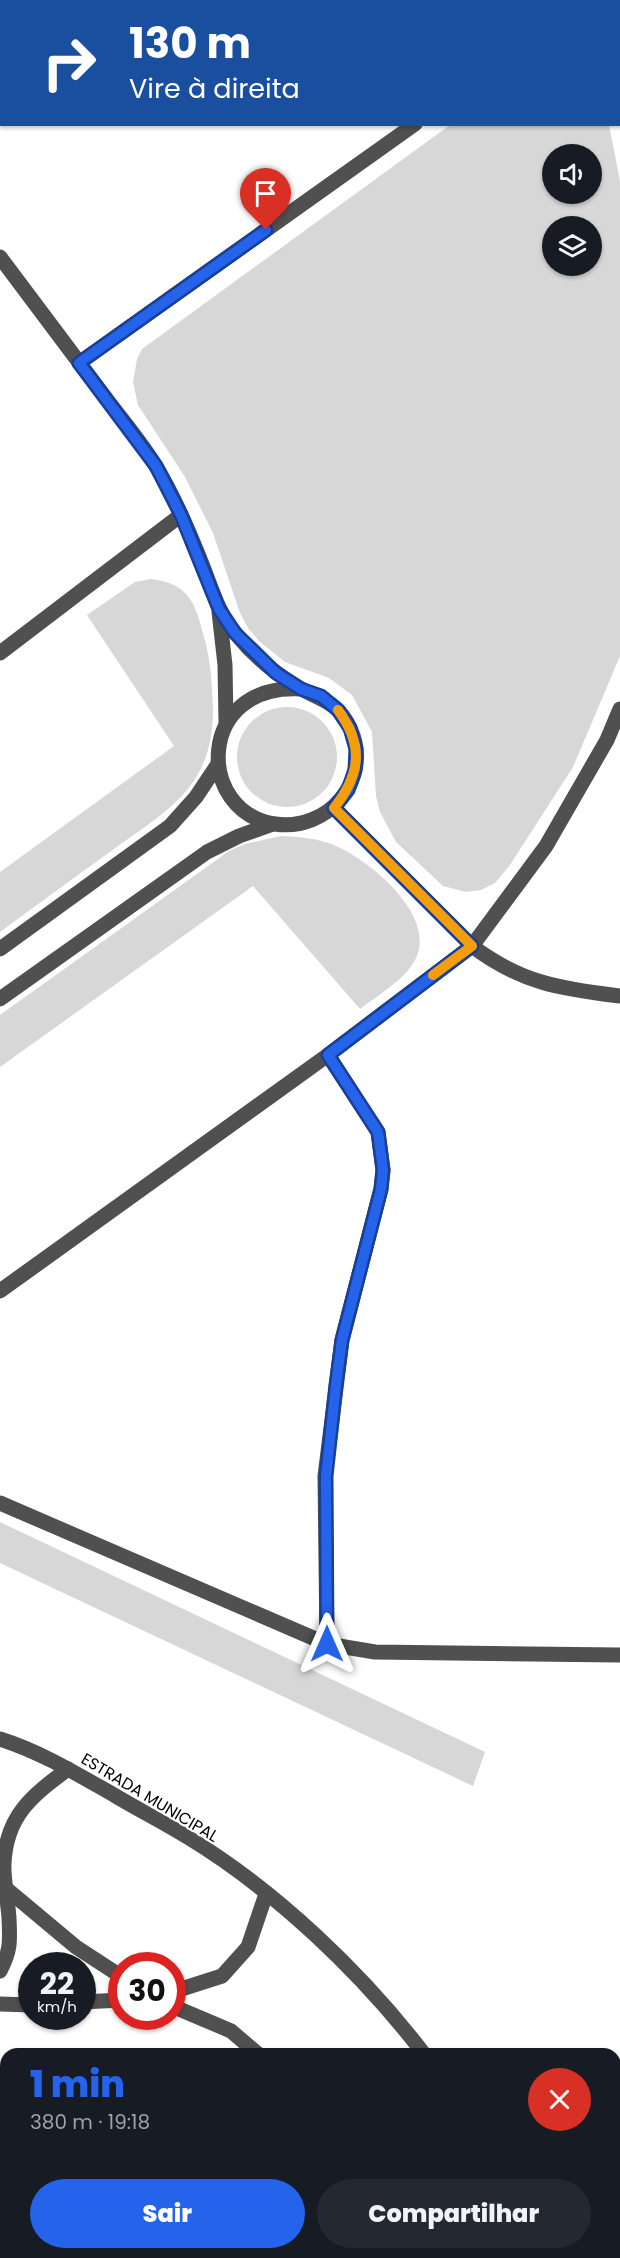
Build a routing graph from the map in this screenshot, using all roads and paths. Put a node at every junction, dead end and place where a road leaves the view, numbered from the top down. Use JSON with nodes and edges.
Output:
{"nodes":[{"id":1,"x":412,"y":126,"type":"edge"},
{"id":2,"x":0,"y":257,"type":"edge"},
{"id":3,"x":79,"y":363,"type":"junction"},
{"id":4,"x":181,"y":515,"type":"junction"},
{"id":5,"x":219,"y":609,"type":"junction"},
{"id":6,"x":0,"y":653,"type":"edge"},
{"id":7,"x":301,"y":689,"type":"junction"},
{"id":8,"x":620,"y":709,"type":"edge"},
{"id":9,"x":226,"y":722,"type":"junction"},
{"id":10,"x":218,"y":764,"type":"junction"},
{"id":11,"x":334,"y":808,"type":"junction"},
{"id":12,"x":273,"y":824,"type":"junction"},
{"id":13,"x":472,"y":946,"type":"junction"},
{"id":14,"x":0,"y":949,"type":"edge"},
{"id":15,"x":620,"y":996,"type":"edge"},
{"id":16,"x":0,"y":999,"type":"edge"},
{"id":17,"x":328,"y":1055,"type":"junction"},
{"id":18,"x":0,"y":1291,"type":"edge"},
{"id":19,"x":0,"y":1503,"type":"edge"},
{"id":20,"x":327,"y":1644,"type":"junction"},
{"id":21,"x":620,"y":1654,"type":"edge"},
{"id":22,"x":0,"y":1739,"type":"edge"},
{"id":23,"x":68,"y":1769,"type":"junction"},
{"id":24,"x":4,"y":1887,"type":"edge"},
{"id":25,"x":266,"y":1894,"type":"junction"},
{"id":26,"x":108,"y":1968,"type":"edge"},
{"id":27,"x":0,"y":1971,"type":"edge"},
{"id":28,"x":186,"y":1988,"type":"edge"},
{"id":29,"x":0,"y":2004,"type":"edge"},
{"id":30,"x":18,"y":2005,"type":"edge"},
{"id":31,"x":186,"y":2012,"type":"edge"},
{"id":32,"x":251,"y":2048,"type":"edge"},
{"id":33,"x":419,"y":2048,"type":"edge"}],
"edges":[{"from":1,"to":3,"type":"street"},
{"from":2,"to":3,"type":"street"},
{"from":3,"to":4,"type":"street"},
{"from":4,"to":5,"type":"street"},
{"from":4,"to":6,"type":"street"},
{"from":5,"to":7,"type":"street"},
{"from":5,"to":9,"type":"street"},
{"from":7,"to":9,"type":"street"},
{"from":7,"to":11,"type":"street"},
{"from":8,"to":13,"type":"street"},
{"from":9,"to":10,"type":"street"},
{"from":10,"to":12,"type":"street"},
{"from":10,"to":14,"type":"street"},
{"from":11,"to":12,"type":"street"},
{"from":11,"to":13,"type":"street"},
{"from":12,"to":16,"type":"street"},
{"from":13,"to":15,"type":"street"},
{"from":13,"to":17,"type":"street"},
{"from":17,"to":18,"type":"street"},
{"from":17,"to":20,"type":"street"},
{"from":19,"to":20,"type":"street"},
{"from":20,"to":21,"type":"street"},
{"from":22,"to":23,"type":"street","name":"ESTRADA MUNICIPAL"},
{"from":23,"to":24,"type":"street"},
{"from":23,"to":25,"type":"street","name":"ESTRADA MUNICIPAL"},
{"from":24,"to":26,"type":"street"},
{"from":24,"to":27,"type":"street"},
{"from":25,"to":28,"type":"street"},
{"from":25,"to":33,"type":"street","name":"ESTRADA MUNICIPAL"},
{"from":29,"to":30,"type":"street"},
{"from":31,"to":32,"type":"street"}]}
